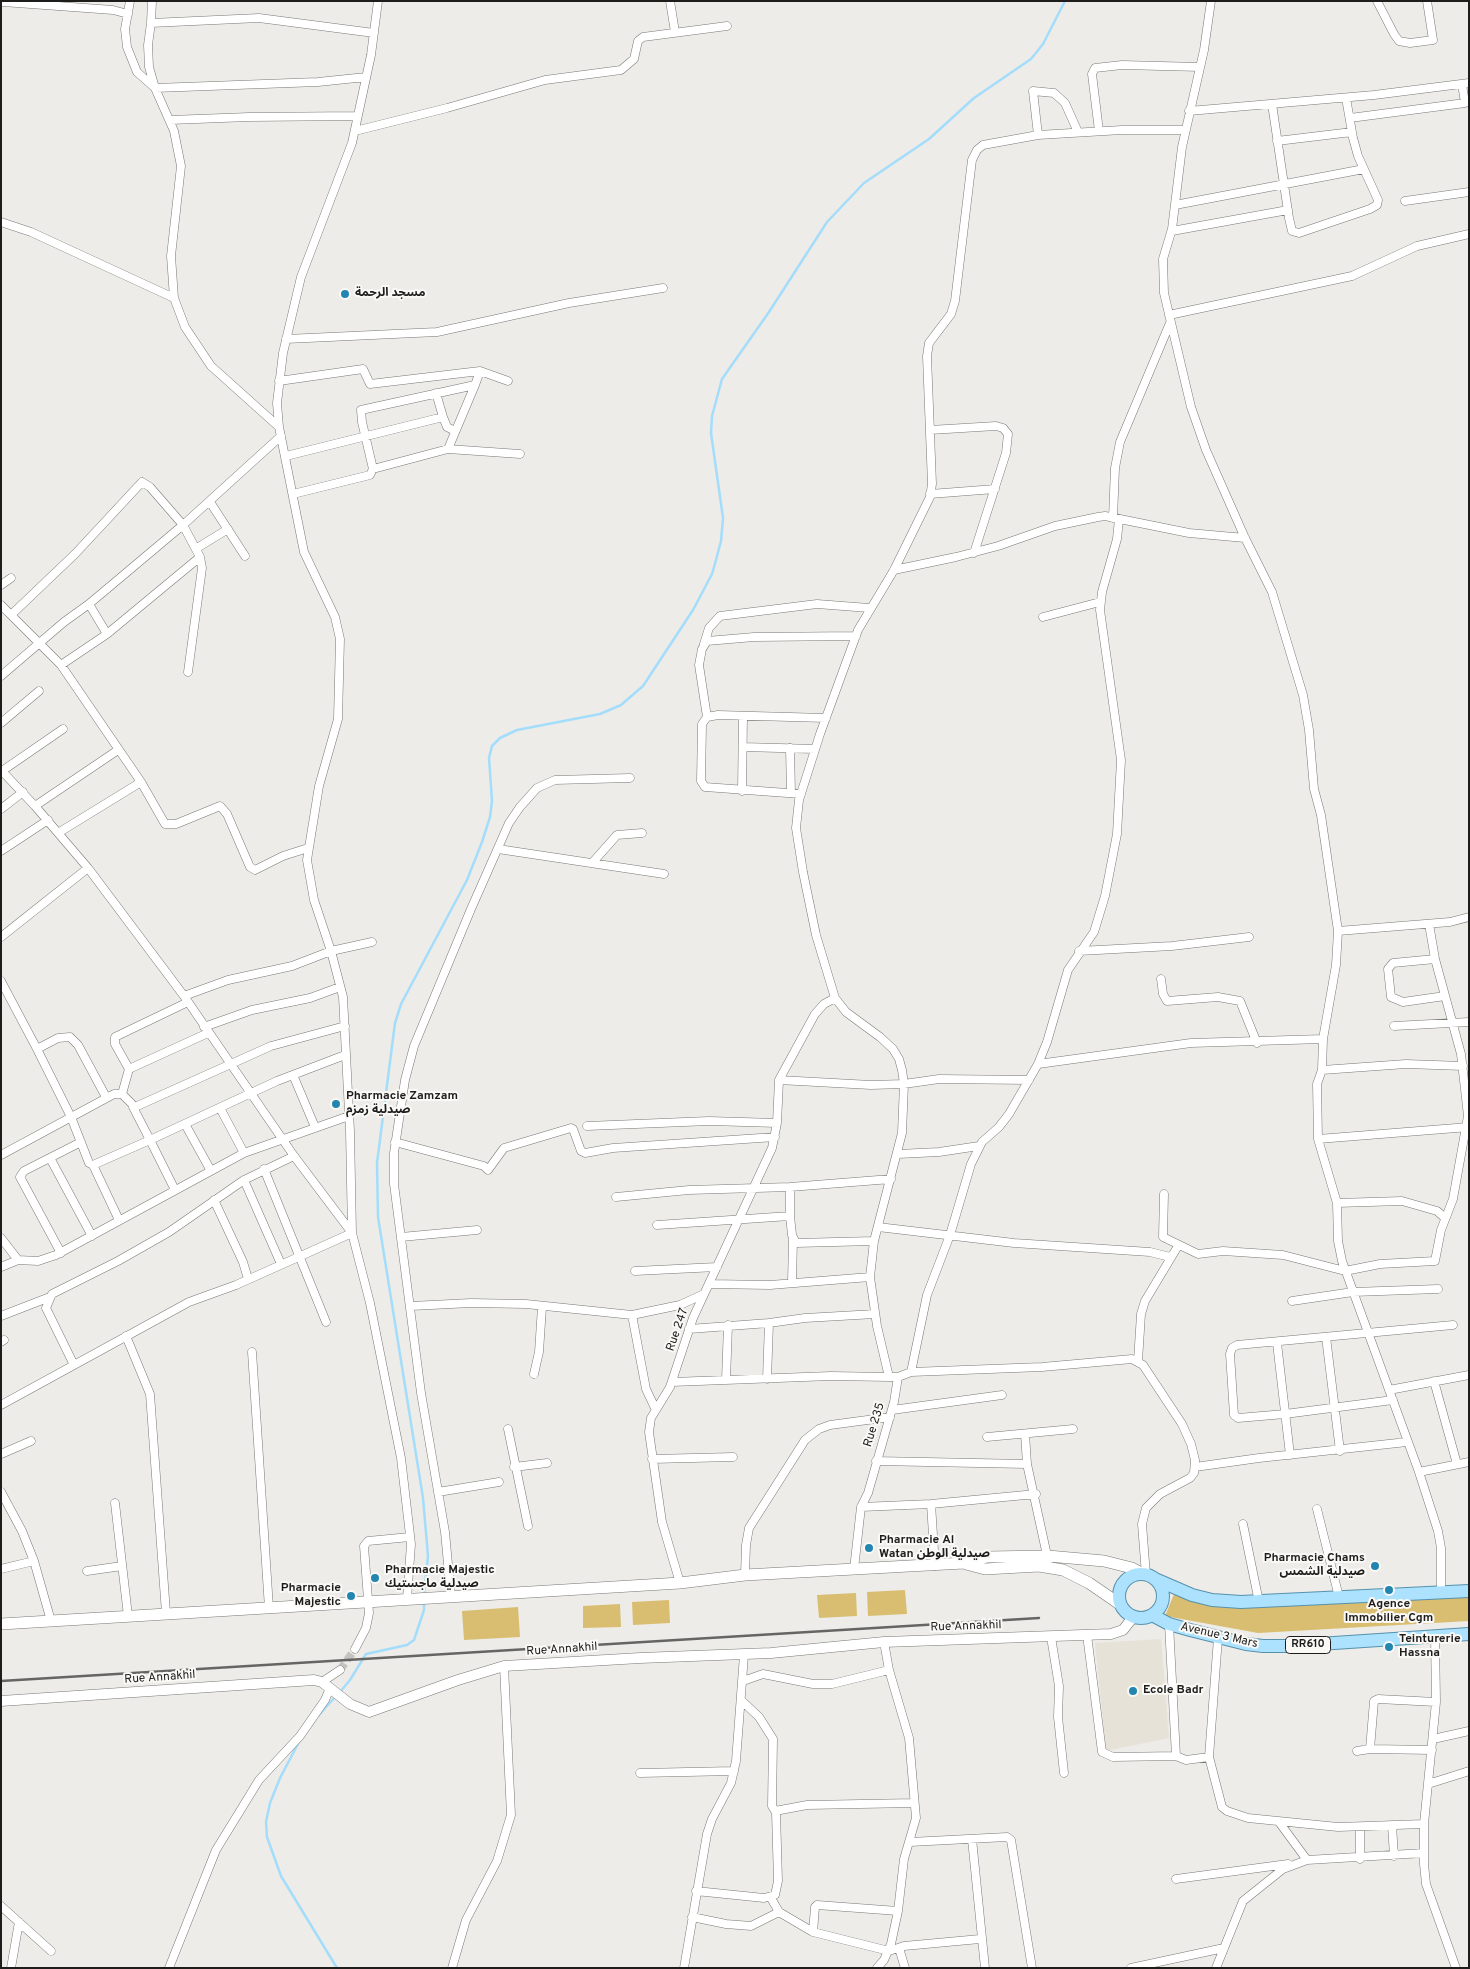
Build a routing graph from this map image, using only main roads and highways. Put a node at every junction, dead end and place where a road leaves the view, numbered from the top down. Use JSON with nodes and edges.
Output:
{"nodes":[{"id":1,"x":1048,"y":1561,"type":"junction"},
{"id":2,"x":1148,"y":1576,"type":"junction"},
{"id":3,"x":1469,"y":1591,"type":"edge"},
{"id":4,"x":1121,"y":1605,"type":"junction"},
{"id":5,"x":1152,"y":1615,"type":"junction"},
{"id":6,"x":1,"y":1624,"type":"edge"},
{"id":7,"x":1469,"y":1634,"type":"edge"}],
"edges":[{"from":1,"to":2,"type":"main road"},
{"from":1,"to":4,"type":"main road"},
{"from":1,"to":6,"type":"main road"},
{"from":2,"to":3,"type":"main road"},
{"from":2,"to":4,"type":"main road"},
{"from":2,"to":5,"type":"main road"},
{"from":4,"to":5,"type":"main road"},
{"from":5,"to":7,"type":"main road","name":"Avenue 3 Mars","number":"RR610"}]}
